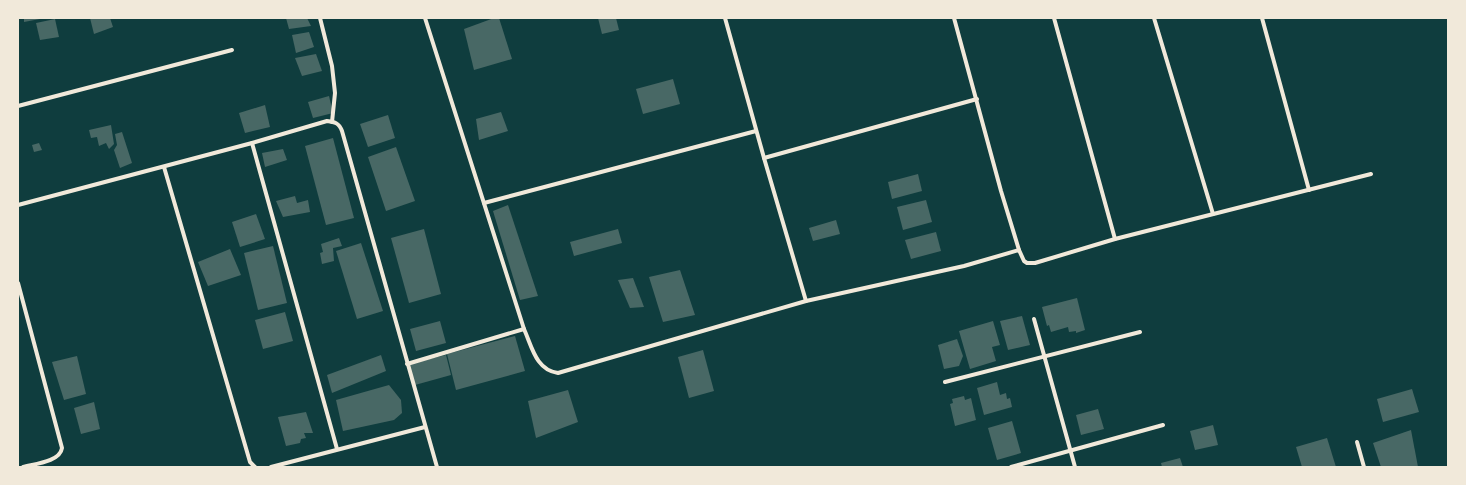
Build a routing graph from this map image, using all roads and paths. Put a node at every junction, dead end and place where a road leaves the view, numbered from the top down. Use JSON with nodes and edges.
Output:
{"nodes":[{"id":1,"x":320,"y":18,"type":"edge"},
{"id":2,"x":425,"y":18,"type":"edge"},
{"id":3,"x":724,"y":18,"type":"edge"},
{"id":4,"x":954,"y":18,"type":"edge"},
{"id":5,"x":1054,"y":18,"type":"edge"},
{"id":6,"x":1154,"y":18,"type":"edge"},
{"id":7,"x":1262,"y":18,"type":"edge"},
{"id":8,"x":232,"y":50,"type":"dead end"},
{"id":9,"x":977,"y":99,"type":"junction"},
{"id":10,"x":18,"y":106,"type":"edge"},
{"id":11,"x":332,"y":122,"type":"junction"},
{"id":12,"x":756,"y":131,"type":"junction"},
{"id":13,"x":252,"y":143,"type":"junction"},
{"id":14,"x":764,"y":158,"type":"junction"},
{"id":15,"x":164,"y":167,"type":"junction"},
{"id":16,"x":1371,"y":174,"type":"dead end"},
{"id":17,"x":1309,"y":190,"type":"junction"},
{"id":18,"x":484,"y":203,"type":"junction"},
{"id":19,"x":18,"y":205,"type":"edge"},
{"id":20,"x":1213,"y":214,"type":"junction"},
{"id":21,"x":1115,"y":239,"type":"junction"},
{"id":22,"x":1019,"y":250,"type":"junction"},
{"id":23,"x":18,"y":283,"type":"edge"},
{"id":24,"x":806,"y":301,"type":"junction"},
{"id":25,"x":1034,"y":319,"type":"dead end"},
{"id":26,"x":524,"y":329,"type":"junction"},
{"id":27,"x":1140,"y":332,"type":"dead end"},
{"id":28,"x":1044,"y":357,"type":"junction"},
{"id":29,"x":407,"y":364,"type":"junction"},
{"id":30,"x":946,"y":382,"type":"dead end"},
{"id":31,"x":1163,"y":425,"type":"dead end"},
{"id":32,"x":425,"y":426,"type":"junction"},
{"id":33,"x":1357,"y":442,"type":"dead end"},
{"id":34,"x":337,"y":449,"type":"junction"},
{"id":35,"x":1070,"y":450,"type":"junction"},
{"id":36,"x":23,"y":467,"type":"edge"},
{"id":37,"x":255,"y":467,"type":"edge"},
{"id":38,"x":271,"y":467,"type":"edge"},
{"id":39,"x":437,"y":467,"type":"edge"},
{"id":40,"x":1010,"y":467,"type":"edge"},
{"id":41,"x":1075,"y":467,"type":"edge"},
{"id":42,"x":1364,"y":467,"type":"edge"}],
"edges":[{"from":1,"to":11,"type":"street"},
{"from":2,"to":18,"type":"street"},
{"from":3,"to":12,"type":"street"},
{"from":4,"to":9,"type":"street"},
{"from":5,"to":21,"type":"street"},
{"from":6,"to":20,"type":"street"},
{"from":7,"to":17,"type":"street"},
{"from":8,"to":10,"type":"street"},
{"from":9,"to":14,"type":"street"},
{"from":9,"to":22,"type":"street"},
{"from":11,"to":13,"type":"street"},
{"from":11,"to":29,"type":"street"},
{"from":12,"to":14,"type":"street"},
{"from":12,"to":18,"type":"street"},
{"from":13,"to":15,"type":"street"},
{"from":13,"to":34,"type":"street"},
{"from":14,"to":24,"type":"street"},
{"from":15,"to":19,"type":"street"},
{"from":15,"to":37,"type":"street"},
{"from":16,"to":17,"type":"street"},
{"from":17,"to":20,"type":"street"},
{"from":18,"to":26,"type":"street"},
{"from":20,"to":21,"type":"street"},
{"from":21,"to":22,"type":"street"},
{"from":22,"to":24,"type":"street"},
{"from":23,"to":36,"type":"street"},
{"from":24,"to":26,"type":"street"},
{"from":25,"to":28,"type":"street"},
{"from":26,"to":29,"type":"street"},
{"from":27,"to":28,"type":"street"},
{"from":28,"to":30,"type":"street"},
{"from":28,"to":35,"type":"street"},
{"from":29,"to":32,"type":"street"},
{"from":31,"to":35,"type":"street"},
{"from":32,"to":34,"type":"street"},
{"from":32,"to":39,"type":"street"},
{"from":33,"to":42,"type":"street"},
{"from":34,"to":38,"type":"street"},
{"from":35,"to":40,"type":"street"},
{"from":35,"to":41,"type":"street"}]}
